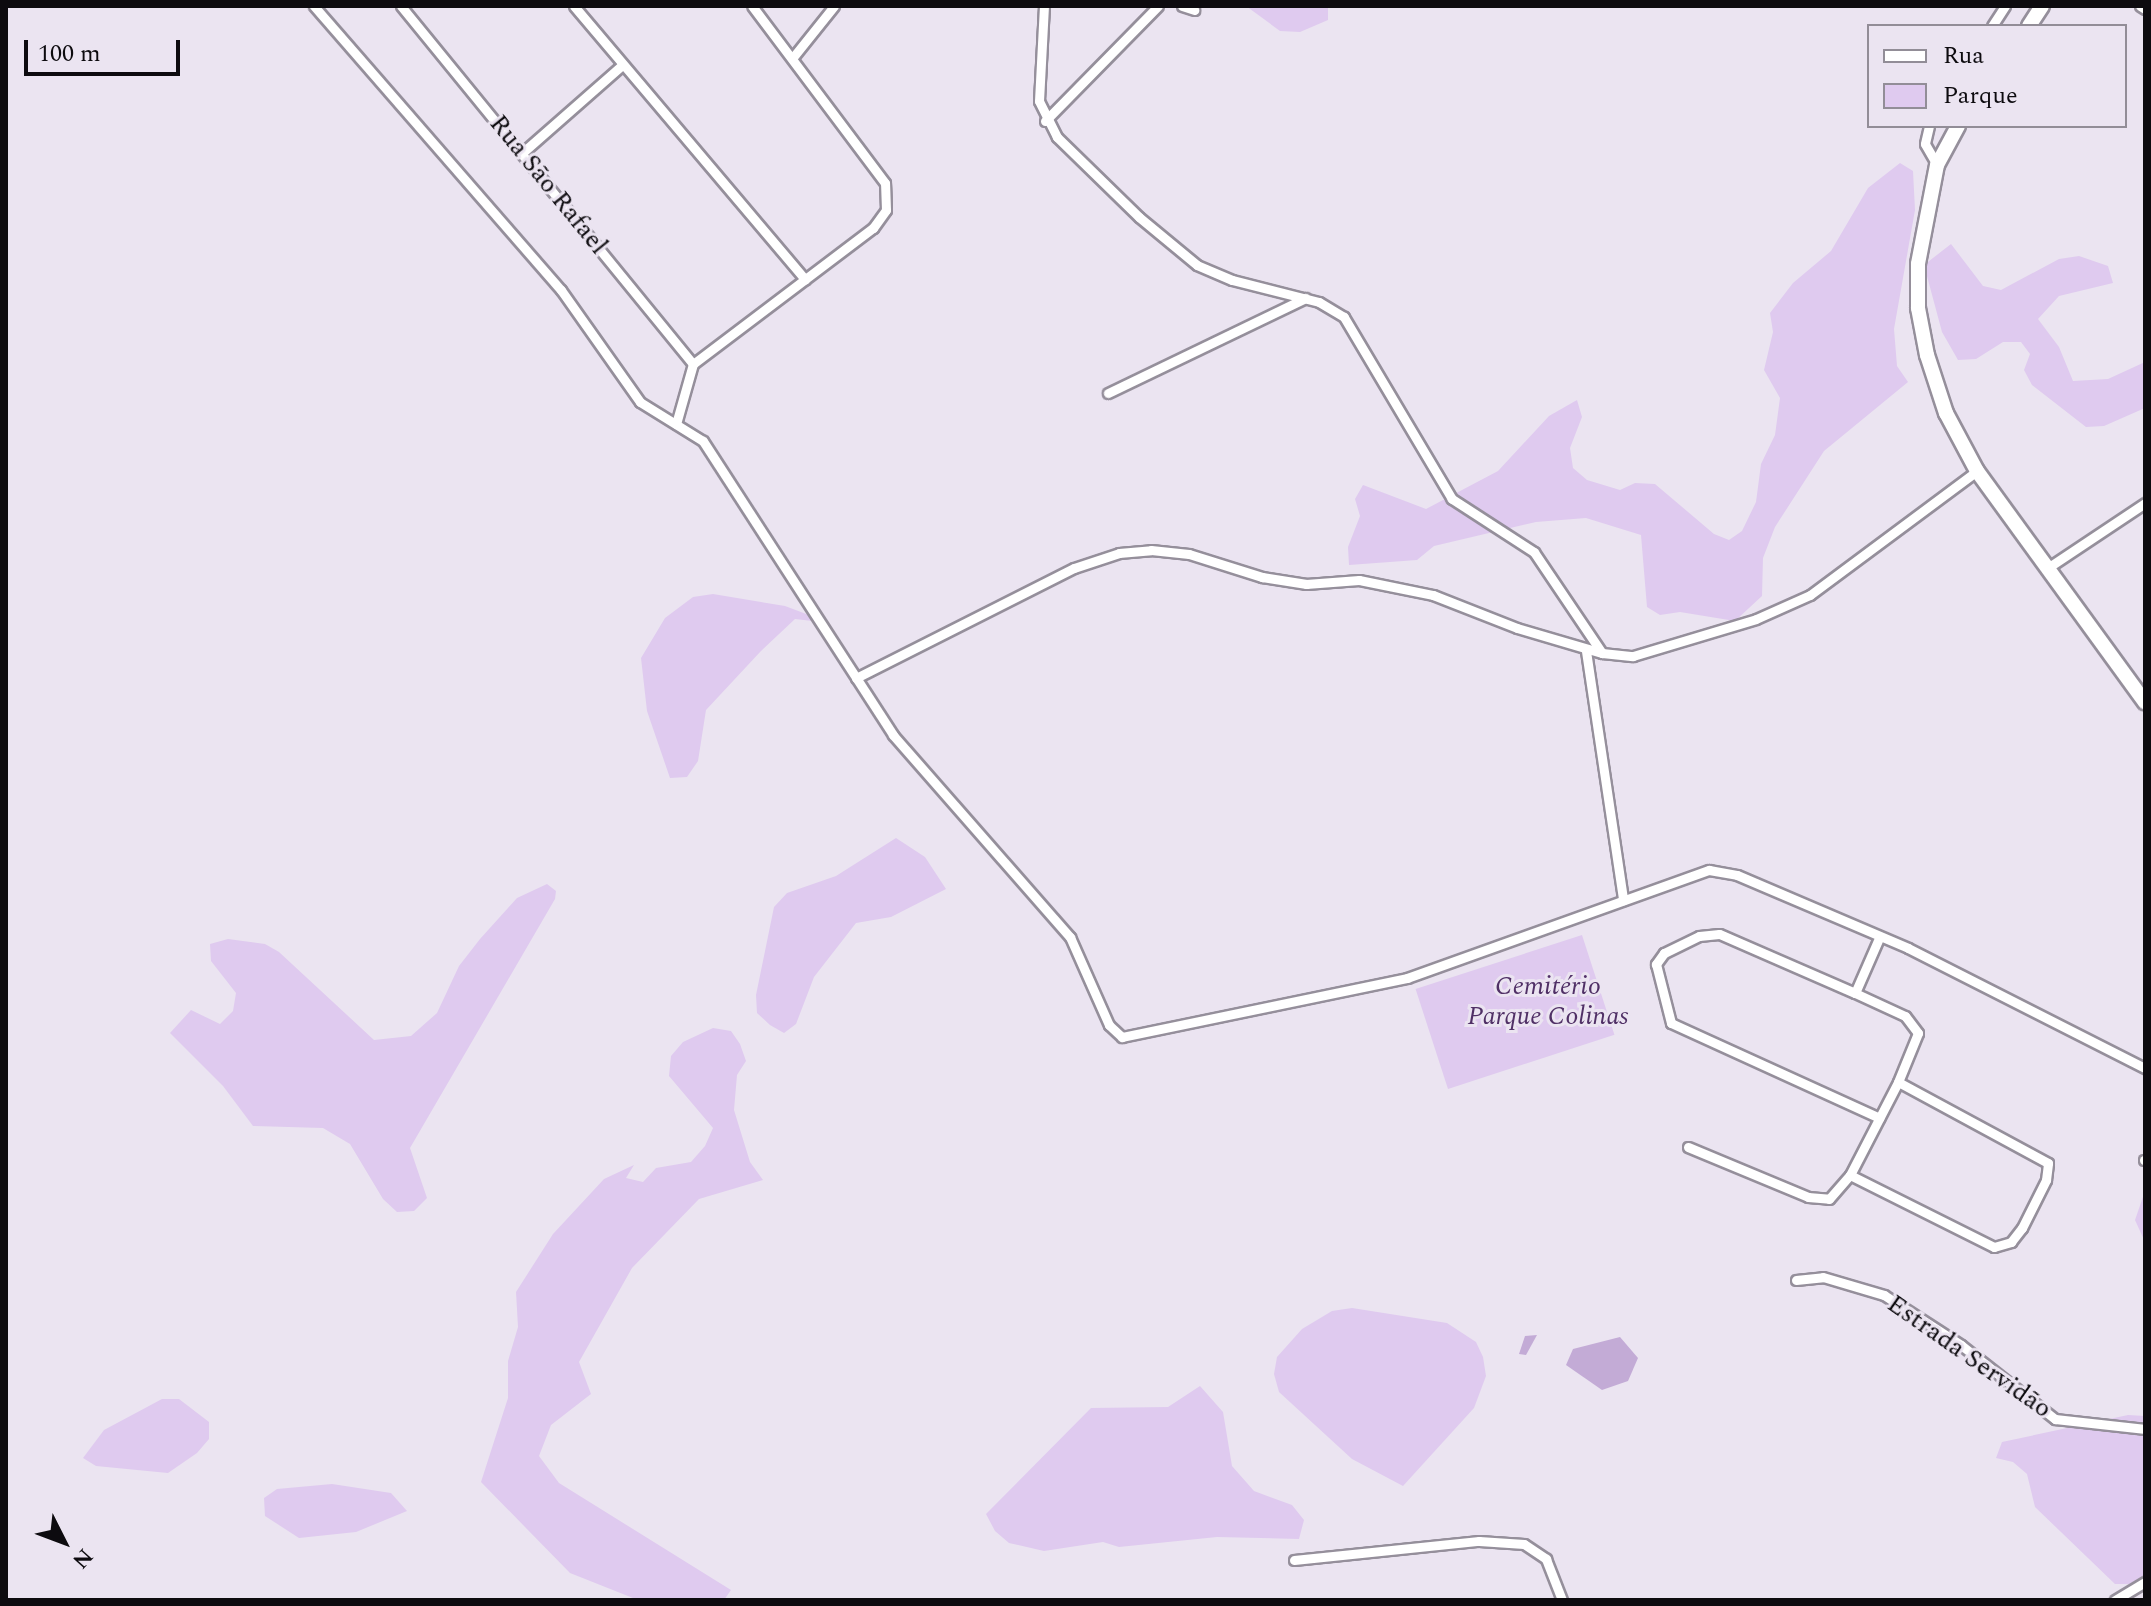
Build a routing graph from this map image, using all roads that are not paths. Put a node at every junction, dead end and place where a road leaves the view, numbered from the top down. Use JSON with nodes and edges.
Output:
{"nodes":[{"id":1,"x":314,"y":6,"type":"edge"},
{"id":2,"x":401,"y":6,"type":"edge"},
{"id":3,"x":574,"y":6,"type":"edge"},
{"id":4,"x":752,"y":6,"type":"edge"},
{"id":5,"x":834,"y":6,"type":"edge"},
{"id":6,"x":1044,"y":6,"type":"edge"},
{"id":7,"x":1158,"y":6,"type":"edge"},
{"id":8,"x":1182,"y":6,"type":"edge"},
{"id":9,"x":2005,"y":6,"type":"edge"},
{"id":10,"x":2042,"y":6,"type":"edge"},
{"id":11,"x":1194,"y":10,"type":"dead end"},
{"id":12,"x":1993,"y":24,"type":"edge"},
{"id":13,"x":2030,"y":24,"type":"edge"},
{"id":14,"x":794,"y":56,"type":"junction"},
{"id":15,"x":621,"y":66,"type":"junction"},
{"id":16,"x":1045,"y":121,"type":"junction"},
{"id":17,"x":1929,"y":128,"type":"edge"},
{"id":18,"x":1957,"y":128,"type":"edge"},
{"id":19,"x":522,"y":153,"type":"junction"},
{"id":20,"x":1937,"y":165,"type":"junction"},
{"id":21,"x":805,"y":279,"type":"junction"},
{"id":22,"x":1305,"y":298,"type":"junction"},
{"id":23,"x":693,"y":364,"type":"junction"},
{"id":24,"x":1108,"y":393,"type":"dead end"},
{"id":25,"x":676,"y":424,"type":"junction"},
{"id":26,"x":1977,"y":471,"type":"junction"},
{"id":27,"x":2145,"y":503,"type":"edge"},
{"id":28,"x":2046,"y":569,"type":"junction"},
{"id":29,"x":1586,"y":651,"type":"junction"},
{"id":30,"x":1602,"y":653,"type":"junction"},
{"id":31,"x":856,"y":678,"type":"junction"},
{"id":32,"x":2145,"y":702,"type":"edge"},
{"id":33,"x":1623,"y":900,"type":"junction"},
{"id":34,"x":1879,"y":938,"type":"junction"},
{"id":35,"x":1855,"y":993,"type":"junction"},
{"id":36,"x":2145,"y":1068,"type":"edge"},
{"id":37,"x":1898,"y":1082,"type":"junction"},
{"id":38,"x":1879,"y":1118,"type":"junction"},
{"id":39,"x":1688,"y":1147,"type":"dead end"},
{"id":40,"x":1850,"y":1175,"type":"junction"},
{"id":41,"x":1796,"y":1280,"type":"dead end"},
{"id":42,"x":2145,"y":1429,"type":"edge"},
{"id":43,"x":1294,"y":1560,"type":"dead end"},
{"id":44,"x":2145,"y":1582,"type":"edge"},
{"id":45,"x":1562,"y":1600,"type":"edge"},
{"id":46,"x":2115,"y":1600,"type":"edge"}],
"edges":[{"from":1,"to":25,"type":"street"},
{"from":2,"to":19,"type":"street","name":"Rua São Rafael"},
{"from":3,"to":15,"type":"street"},
{"from":4,"to":14,"type":"street"},
{"from":5,"to":14,"type":"street"},
{"from":6,"to":16,"type":"street"},
{"from":7,"to":16,"type":"street"},
{"from":8,"to":11,"type":"street"},
{"from":9,"to":12,"type":"street"},
{"from":10,"to":13,"type":"main road"},
{"from":14,"to":21,"type":"street"},
{"from":15,"to":19,"type":"street"},
{"from":15,"to":21,"type":"street"},
{"from":16,"to":22,"type":"street"},
{"from":17,"to":20,"type":"street"},
{"from":18,"to":20,"type":"main road"},
{"from":19,"to":23,"type":"street","name":"Rua São Rafael"},
{"from":20,"to":26,"type":"main road"},
{"from":21,"to":23,"type":"street"},
{"from":22,"to":24,"type":"street"},
{"from":22,"to":30,"type":"street"},
{"from":23,"to":25,"type":"street"},
{"from":25,"to":31,"type":"street"},
{"from":26,"to":28,"type":"main road"},
{"from":26,"to":30,"type":"street"},
{"from":27,"to":28,"type":"street"},
{"from":28,"to":32,"type":"main road"},
{"from":29,"to":30,"type":"street"},
{"from":29,"to":31,"type":"street"},
{"from":29,"to":33,"type":"street"},
{"from":31,"to":33,"type":"street"},
{"from":33,"to":34,"type":"street"},
{"from":34,"to":35,"type":"street"},
{"from":34,"to":36,"type":"street"},
{"from":35,"to":37,"type":"street"},
{"from":35,"to":38,"type":"street"},
{"from":37,"to":38,"type":"street"},
{"from":37,"to":40,"type":"street"},
{"from":38,"to":40,"type":"street"},
{"from":39,"to":40,"type":"street"},
{"from":41,"to":42,"type":"street","name":"Estrada Servidão"},
{"from":43,"to":45,"type":"street"},
{"from":44,"to":46,"type":"street"}]}
